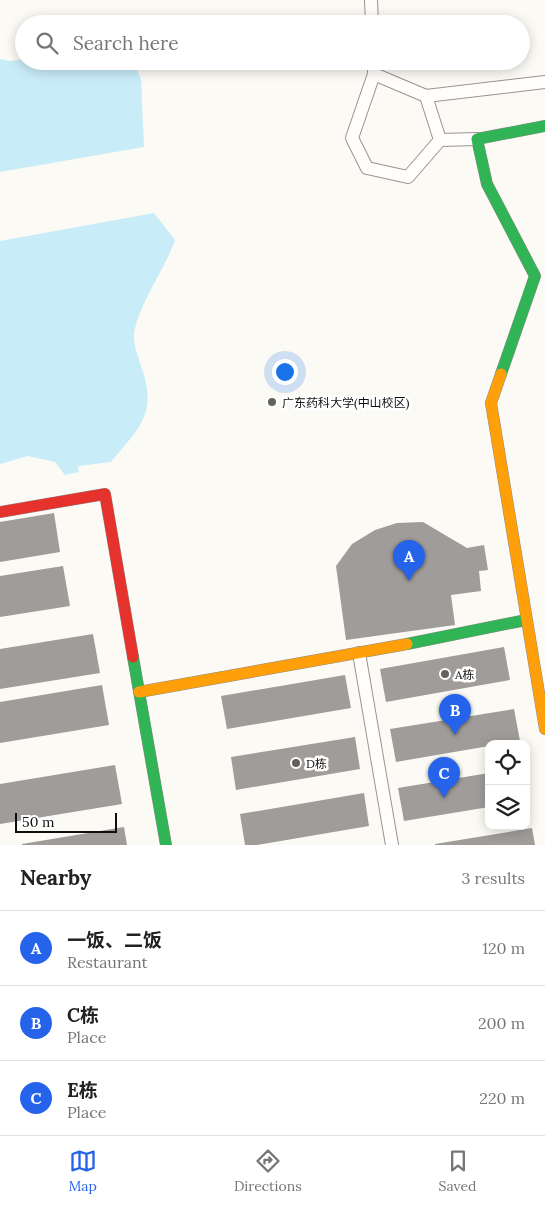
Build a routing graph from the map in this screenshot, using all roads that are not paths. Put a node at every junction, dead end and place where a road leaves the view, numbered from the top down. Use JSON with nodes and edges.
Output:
{"nodes":[{"id":1,"x":371,"y":0,"type":"edge"},
{"id":2,"x":372,"y":15,"type":"edge"},
{"id":3,"x":374,"y":70,"type":"edge"},
{"id":4,"x":374,"y":74,"type":"junction"},
{"id":5,"x":545,"y":82,"type":"edge"},
{"id":6,"x":426,"y":96,"type":"junction"},
{"id":7,"x":545,"y":126,"type":"edge"},
{"id":8,"x":477,"y":139,"type":"junction"},
{"id":9,"x":440,"y":140,"type":"junction"},
{"id":10,"x":0,"y":512,"type":"edge"},
{"id":11,"x":526,"y":620,"type":"junction"},
{"id":12,"x":359,"y":653,"type":"junction"},
{"id":13,"x":139,"y":692,"type":"junction"},
{"id":14,"x":545,"y":729,"type":"edge"},
{"id":15,"x":166,"y":845,"type":"edge"},
{"id":16,"x":392,"y":845,"type":"edge"}],
"edges":[{"from":1,"to":2,"type":"street"},
{"from":3,"to":4,"type":"street"},
{"from":4,"to":6,"type":"street"},
{"from":4,"to":9,"type":"street"},
{"from":5,"to":6,"type":"street"},
{"from":6,"to":9,"type":"street"},
{"from":7,"to":8,"type":"street"},
{"from":8,"to":9,"type":"street"},
{"from":8,"to":11,"type":"street"},
{"from":10,"to":13,"type":"street"},
{"from":11,"to":12,"type":"street"},
{"from":11,"to":14,"type":"street"},
{"from":12,"to":13,"type":"street"},
{"from":12,"to":16,"type":"street"},
{"from":13,"to":15,"type":"street"}]}
